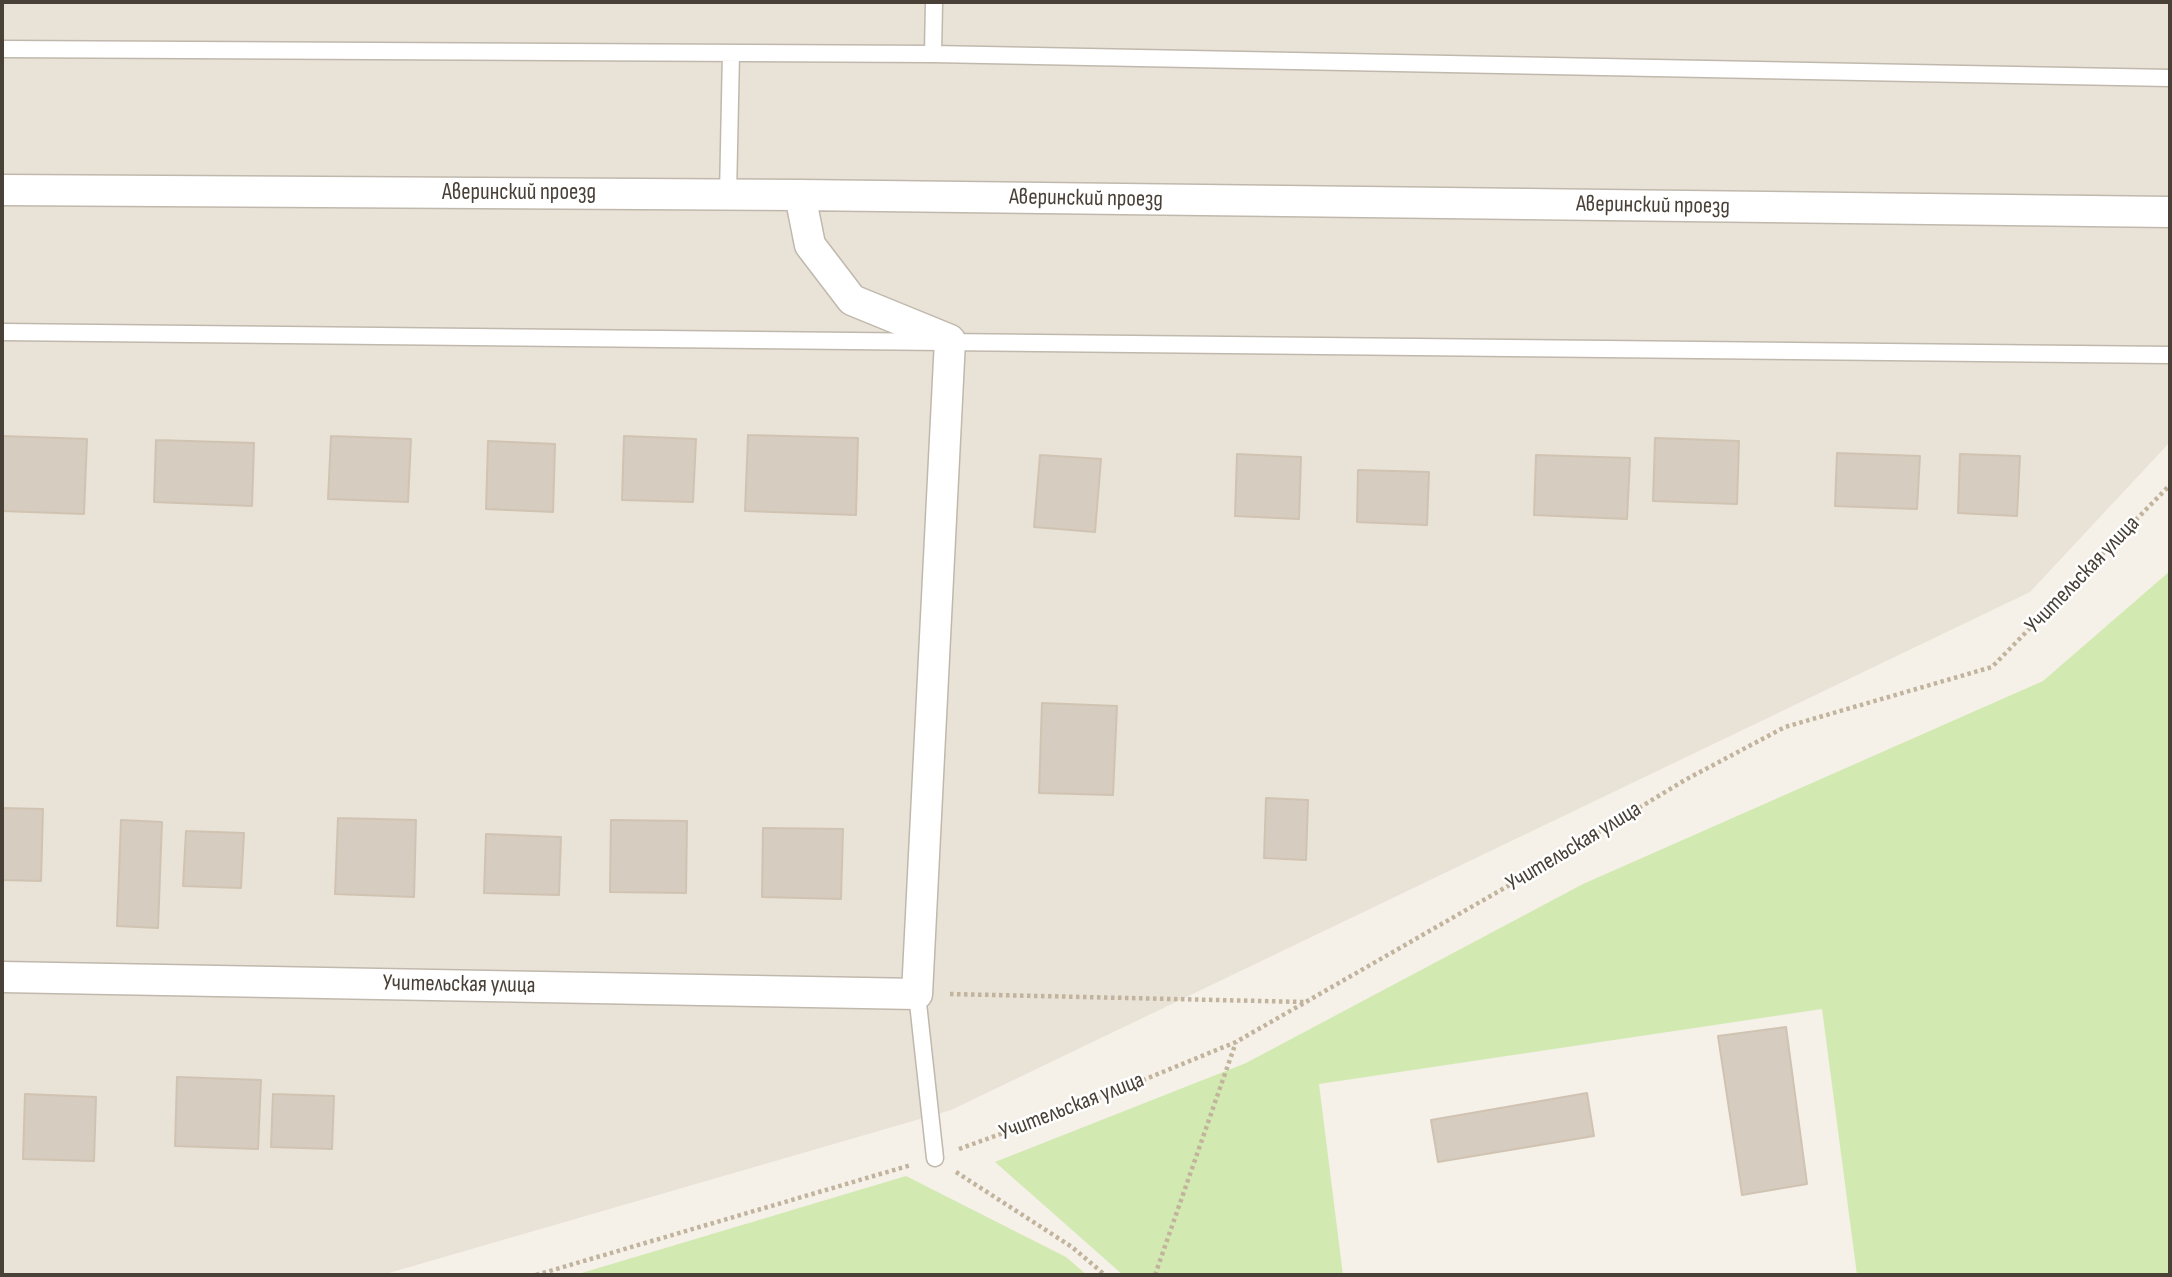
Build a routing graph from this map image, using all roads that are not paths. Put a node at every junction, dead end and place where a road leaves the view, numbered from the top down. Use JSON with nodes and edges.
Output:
{"nodes":[{"id":1,"x":934,"y":2,"type":"edge"},
{"id":2,"x":2,"y":49,"type":"edge"},
{"id":3,"x":731,"y":53,"type":"junction"},
{"id":4,"x":933,"y":54,"type":"junction"},
{"id":5,"x":2170,"y":78,"type":"edge"},
{"id":6,"x":2,"y":190,"type":"edge"},
{"id":7,"x":728,"y":195,"type":"junction"},
{"id":8,"x":800,"y":195,"type":"junction"},
{"id":9,"x":2170,"y":212,"type":"edge"},
{"id":10,"x":2,"y":332,"type":"edge"},
{"id":11,"x":950,"y":340,"type":"junction"},
{"id":12,"x":2170,"y":355,"type":"edge"},
{"id":13,"x":2,"y":977,"type":"edge"},
{"id":14,"x":917,"y":994,"type":"junction"},
{"id":15,"x":935,"y":1158,"type":"road end"}],
"edges":[{"from":1,"to":4,"type":"lane"},
{"from":2,"to":3,"type":"lane"},
{"from":3,"to":4,"type":"lane"},
{"from":3,"to":7,"type":"lane"},
{"from":4,"to":5,"type":"lane"},
{"from":6,"to":7,"type":"street","name":"Аверинский проезд"},
{"from":7,"to":8,"type":"street","name":"Аверинский проезд"},
{"from":8,"to":9,"type":"street","name":"Аверинский проезд"},
{"from":8,"to":11,"type":"street"},
{"from":10,"to":11,"type":"lane"},
{"from":11,"to":12,"type":"lane"},
{"from":11,"to":14,"type":"street"},
{"from":13,"to":14,"type":"street","name":"Учительская улица"},
{"from":14,"to":15,"type":"lane"}]}
